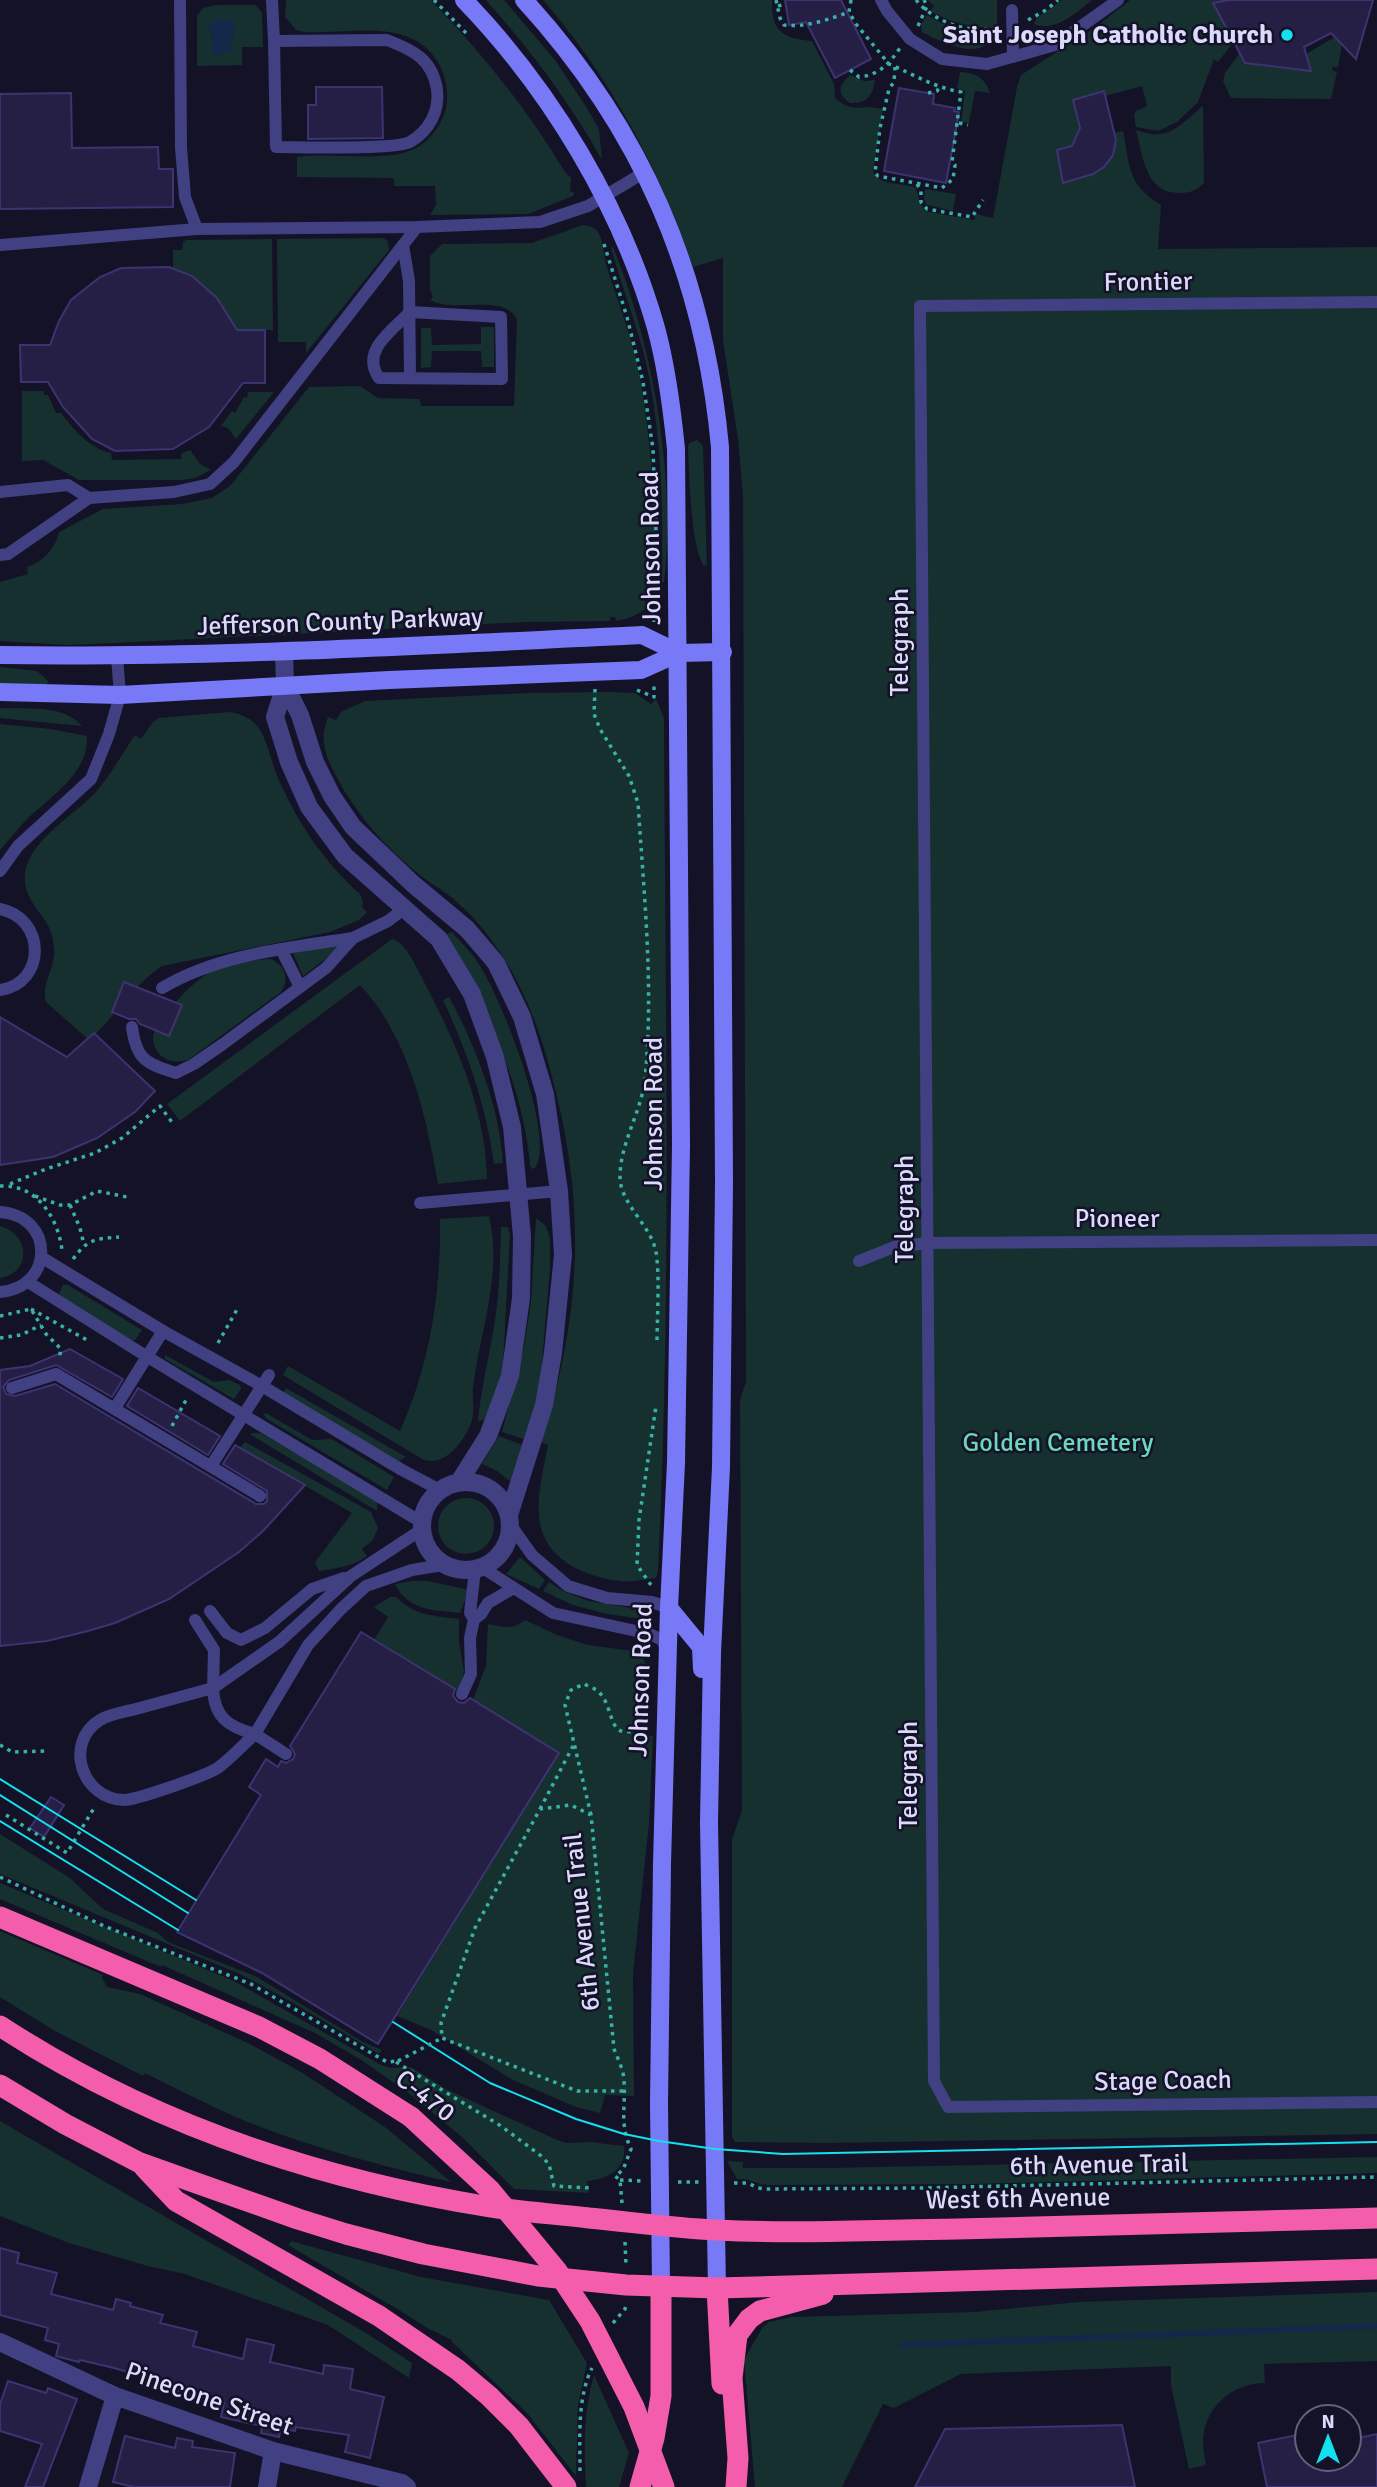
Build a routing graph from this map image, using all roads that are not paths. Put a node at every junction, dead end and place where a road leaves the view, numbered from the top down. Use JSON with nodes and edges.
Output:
{"nodes":[{"id":1,"x":180,"y":0,"type":"edge"},
{"id":2,"x":272,"y":0,"type":"edge"},
{"id":3,"x":464,"y":0,"type":"edge"},
{"id":4,"x":524,"y":0,"type":"edge"},
{"id":5,"x":881,"y":0,"type":"edge"},
{"id":6,"x":1118,"y":0,"type":"edge"},
{"id":7,"x":1012,"y":10,"type":"dead end"},
{"id":8,"x":274,"y":41,"type":"junction"},
{"id":9,"x":1013,"y":57,"type":"junction"},
{"id":10,"x":645,"y":172,"type":"junction"},
{"id":11,"x":604,"y":198,"type":"junction"},
{"id":12,"x":417,"y":228,"type":"junction"},
{"id":13,"x":197,"y":229,"type":"junction"},
{"id":14,"x":1,"y":245,"type":"edge"},
{"id":15,"x":403,"y":245,"type":"junction"},
{"id":16,"x":1377,"y":302,"type":"edge"},
{"id":17,"x":920,"y":306,"type":"joint"},
{"id":18,"x":410,"y":312,"type":"junction"},
{"id":19,"x":410,"y":378,"type":"junction"},
{"id":20,"x":0,"y":492,"type":"edge"},
{"id":21,"x":89,"y":498,"type":"junction"},
{"id":22,"x":0,"y":555,"type":"edge"},
{"id":23,"x":284,"y":652,"type":"junction"},
{"id":24,"x":723,"y":652,"type":"junction"},
{"id":25,"x":679,"y":653,"type":"junction"},
{"id":26,"x":0,"y":655,"type":"edge"},
{"id":27,"x":117,"y":657,"type":"junction"},
{"id":28,"x":285,"y":685,"type":"junction"},
{"id":29,"x":0,"y":692,"type":"edge"},
{"id":30,"x":120,"y":695,"type":"junction"},
{"id":31,"x":0,"y":871,"type":"edge"},
{"id":32,"x":422,"y":892,"type":"junction"},
{"id":33,"x":405,"y":908,"type":"junction"},
{"id":34,"x":0,"y":909,"type":"edge"},
{"id":35,"x":353,"y":938,"type":"junction"},
{"id":36,"x":281,"y":949,"type":"junction"},
{"id":37,"x":300,"y":987,"type":"junction"},
{"id":38,"x":162,"y":988,"type":"dead end"},
{"id":39,"x":0,"y":990,"type":"edge"},
{"id":40,"x":132,"y":1027,"type":"dead end"},
{"id":41,"x":559,"y":1191,"type":"junction"},
{"id":42,"x":519,"y":1194,"type":"junction"},
{"id":43,"x":420,"y":1203,"type":"dead end"},
{"id":44,"x":0,"y":1212,"type":"edge"},
{"id":45,"x":1377,"y":1240,"type":"edge"},
{"id":46,"x":928,"y":1243,"type":"junction"},
{"id":47,"x":41,"y":1257,"type":"junction"},
{"id":48,"x":859,"y":1261,"type":"dead end"},
{"id":49,"x":28,"y":1282,"type":"junction"},
{"id":50,"x":0,"y":1292,"type":"edge"},
{"id":51,"x":163,"y":1331,"type":"junction"},
{"id":52,"x":146,"y":1356,"type":"junction"},
{"id":53,"x":266,"y":1381,"type":"junction"},
{"id":54,"x":12,"y":1388,"type":"dead end"},
{"id":55,"x":115,"y":1409,"type":"junction"},
{"id":56,"x":244,"y":1415,"type":"junction"},
{"id":57,"x":211,"y":1466,"type":"junction"},
{"id":58,"x":458,"y":1482,"type":"junction"},
{"id":59,"x":440,"y":1490,"type":"junction"},
{"id":60,"x":260,"y":1496,"type":"dead end"},
{"id":61,"x":509,"y":1520,"type":"junction"},
{"id":62,"x":421,"y":1526,"type":"junction"},
{"id":63,"x":443,"y":1565,"type":"junction"},
{"id":64,"x":479,"y":1569,"type":"junction"},
{"id":65,"x":351,"y":1576,"type":"junction"},
{"id":66,"x":512,"y":1589,"type":"junction"},
{"id":67,"x":669,"y":1608,"type":"junction"},
{"id":68,"x":210,"y":1611,"type":"dead end"},
{"id":69,"x":474,"y":1619,"type":"junction"},
{"id":70,"x":195,"y":1620,"type":"dead end"},
{"id":71,"x":668,"y":1653,"type":"junction"},
{"id":72,"x":213,"y":1688,"type":"junction"},
{"id":73,"x":462,"y":1693,"type":"dead end"},
{"id":74,"x":255,"y":1734,"type":"junction"},
{"id":75,"x":286,"y":1754,"type":"dead end"},
{"id":76,"x":709,"y":1823,"type":"junction"},
{"id":77,"x":0,"y":1917,"type":"edge"},
{"id":78,"x":0,"y":2026,"type":"edge"},
{"id":79,"x":0,"y":2085,"type":"edge"},
{"id":80,"x":1377,"y":2102,"type":"edge"},
{"id":81,"x":948,"y":2106,"type":"joint"},
{"id":82,"x":140,"y":2163,"type":"junction"},
{"id":83,"x":1377,"y":2218,"type":"edge"},
{"id":84,"x":661,"y":2226,"type":"junction"},
{"id":85,"x":715,"y":2230,"type":"junction"},
{"id":86,"x":1377,"y":2269,"type":"edge"},
{"id":87,"x":862,"y":2284,"type":"junction"},
{"id":88,"x":661,"y":2286,"type":"junction"},
{"id":89,"x":717,"y":2288,"type":"junction"},
{"id":90,"x":0,"y":2342,"type":"edge"},
{"id":91,"x":115,"y":2396,"type":"junction"},
{"id":92,"x":273,"y":2451,"type":"junction"},
{"id":93,"x":573,"y":2482,"type":"edge"},
{"id":94,"x":88,"y":2487,"type":"edge"},
{"id":95,"x":267,"y":2487,"type":"edge"},
{"id":96,"x":407,"y":2487,"type":"edge"},
{"id":97,"x":640,"y":2487,"type":"edge"},
{"id":98,"x":664,"y":2487,"type":"edge"},
{"id":99,"x":727,"y":2487,"type":"edge"},
{"id":100,"x":736,"y":2487,"type":"edge"}],
"edges":[{"from":1,"to":13,"type":"lane"},
{"from":2,"to":8,"type":"lane"},
{"from":3,"to":11,"type":"main road","name":"Johnson Road"},
{"from":4,"to":10,"type":"main road"},
{"from":5,"to":9,"type":"lane"},
{"from":6,"to":9,"type":"lane"},
{"from":7,"to":9,"type":"lane"},
{"from":8,"to":8,"type":"lane"},
{"from":10,"to":11,"type":"lane"},
{"from":10,"to":24,"type":"main road"},
{"from":11,"to":12,"type":"lane"},
{"from":11,"to":25,"type":"main road","name":"Johnson Road"},
{"from":12,"to":13,"type":"lane"},
{"from":12,"to":15,"type":"lane"},
{"from":13,"to":14,"type":"lane"},
{"from":15,"to":18,"type":"lane"},
{"from":15,"to":21,"type":"lane"},
{"from":16,"to":17,"type":"lane","name":"Frontier"},
{"from":17,"to":46,"type":"lane","name":"Telegraph"},
{"from":18,"to":19,"type":"lane"},
{"from":18,"to":19,"type":"lane"},
{"from":18,"to":19,"type":"lane"},
{"from":20,"to":21,"type":"lane"},
{"from":21,"to":22,"type":"lane"},
{"from":23,"to":25,"type":"main road","name":"Jefferson County Parkway"},
{"from":23,"to":27,"type":"main road","name":"Jefferson County Parkway"},
{"from":23,"to":28,"type":"street"},
{"from":24,"to":25,"type":"main road","name":"Jefferson County Parkway"},
{"from":24,"to":76,"type":"main road"},
{"from":25,"to":28,"type":"main road","name":"Jefferson County Parkway"},
{"from":25,"to":67,"type":"main road","name":"Johnson Road"},
{"from":26,"to":27,"type":"main road","name":"Jefferson County Parkway"},
{"from":27,"to":30,"type":"lane"},
{"from":28,"to":30,"type":"main road","name":"Jefferson County Parkway"},
{"from":28,"to":32,"type":"street"},
{"from":28,"to":33,"type":"street"},
{"from":29,"to":30,"type":"main road","name":"Jefferson County Parkway"},
{"from":30,"to":31,"type":"lane"},
{"from":32,"to":33,"type":"street"},
{"from":32,"to":41,"type":"street"},
{"from":33,"to":35,"type":"lane"},
{"from":33,"to":42,"type":"street"},
{"from":34,"to":39,"type":"lane"},
{"from":35,"to":36,"type":"lane"},
{"from":35,"to":37,"type":"lane"},
{"from":36,"to":37,"type":"lane"},
{"from":36,"to":38,"type":"lane"},
{"from":37,"to":40,"type":"lane"},
{"from":41,"to":42,"type":"lane"},
{"from":41,"to":61,"type":"street"},
{"from":42,"to":43,"type":"lane"},
{"from":42,"to":58,"type":"street"},
{"from":44,"to":47,"type":"lane"},
{"from":45,"to":46,"type":"lane","name":"Pioneer"},
{"from":46,"to":48,"type":"lane","name":"Pioneer"},
{"from":46,"to":81,"type":"lane","name":"Telegraph"},
{"from":47,"to":49,"type":"lane"},
{"from":47,"to":51,"type":"lane"},
{"from":49,"to":50,"type":"lane"},
{"from":49,"to":52,"type":"lane"},
{"from":51,"to":52,"type":"lane"},
{"from":51,"to":53,"type":"lane"},
{"from":52,"to":55,"type":"lane"},
{"from":52,"to":56,"type":"lane"},
{"from":53,"to":56,"type":"lane"},
{"from":53,"to":59,"type":"lane"},
{"from":54,"to":55,"type":"lane"},
{"from":55,"to":57,"type":"lane"},
{"from":56,"to":57,"type":"lane"},
{"from":56,"to":62,"type":"lane"},
{"from":57,"to":60,"type":"lane"},
{"from":58,"to":59,"type":"street"},
{"from":58,"to":61,"type":"street"},
{"from":59,"to":62,"type":"street"},
{"from":61,"to":64,"type":"street"},
{"from":61,"to":67,"type":"lane"},
{"from":62,"to":63,"type":"street"},
{"from":62,"to":65,"type":"lane"},
{"from":63,"to":64,"type":"street"},
{"from":63,"to":74,"type":"lane"},
{"from":64,"to":66,"type":"lane"},
{"from":64,"to":69,"type":"lane"},
{"from":65,"to":68,"type":"lane"},
{"from":65,"to":72,"type":"lane"},
{"from":66,"to":69,"type":"lane"},
{"from":66,"to":71,"type":"lane"},
{"from":67,"to":71,"type":"main road","name":"Johnson Road"},
{"from":67,"to":76,"type":"main road"},
{"from":69,"to":73,"type":"lane"},
{"from":70,"to":72,"type":"lane"},
{"from":71,"to":84,"type":"main road","name":"Johnson Road"},
{"from":72,"to":74,"type":"lane"},
{"from":72,"to":74,"type":"lane"},
{"from":74,"to":75,"type":"lane"},
{"from":76,"to":85,"type":"main road"},
{"from":77,"to":98,"type":"highway","name":"C-470","bridge":true},
{"from":78,"to":84,"type":"highway","name":"West 6th Avenue"},
{"from":79,"to":82,"type":"highway"},
{"from":80,"to":81,"type":"lane","name":"Stage Coach"},
{"from":82,"to":88,"type":"highway"},
{"from":82,"to":93,"type":"highway"},
{"from":83,"to":85,"type":"highway","name":"West 6th Avenue"},
{"from":84,"to":85,"type":"highway","name":"West 6th Avenue"},
{"from":84,"to":88,"type":"main road","name":"Johnson Road"},
{"from":85,"to":89,"type":"main road"},
{"from":86,"to":87,"type":"highway"},
{"from":87,"to":89,"type":"highway"},
{"from":87,"to":100,"type":"highway"},
{"from":88,"to":89,"type":"highway"},
{"from":88,"to":97,"type":"highway"},
{"from":89,"to":99,"type":"highway"},
{"from":90,"to":91,"type":"street","name":"Pinecone Street"},
{"from":91,"to":92,"type":"street","name":"Pinecone Street"},
{"from":91,"to":94,"type":"street"},
{"from":92,"to":95,"type":"street"},
{"from":92,"to":96,"type":"street","name":"Pinecone Street"}]}
